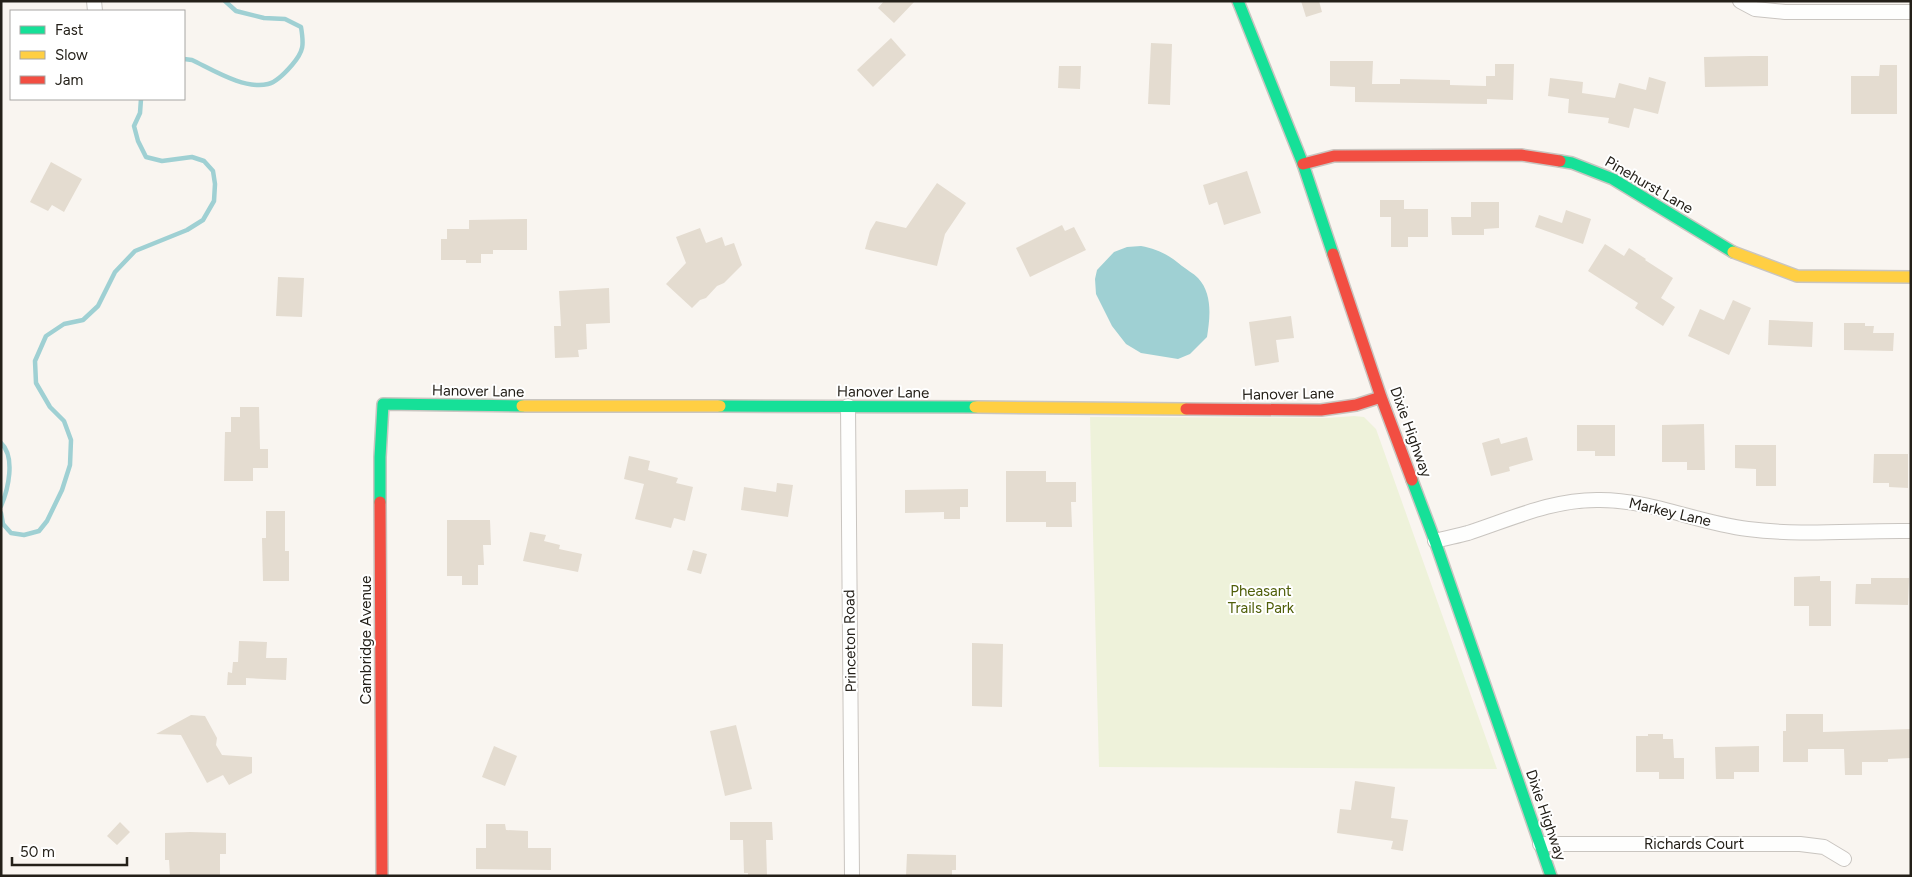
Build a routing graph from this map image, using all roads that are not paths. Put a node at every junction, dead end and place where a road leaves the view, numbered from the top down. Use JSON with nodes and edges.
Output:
{"nodes":[{"id":1,"x":1238,"y":1,"type":"edge"},
{"id":2,"x":1740,"y":1,"type":"edge"},
{"id":3,"x":1911,"y":12,"type":"edge"},
{"id":4,"x":1304,"y":164,"type":"junction"},
{"id":5,"x":1911,"y":277,"type":"edge"},
{"id":6,"x":1381,"y":397,"type":"junction"},
{"id":7,"x":383,"y":404,"type":"joint"},
{"id":8,"x":848,"y":406,"type":"junction"},
{"id":9,"x":1911,"y":531,"type":"edge"},
{"id":10,"x":1435,"y":540,"type":"junction"},
{"id":11,"x":1540,"y":844,"type":"junction"},
{"id":12,"x":1844,"y":859,"type":"dead end"},
{"id":13,"x":382,"y":876,"type":"edge"},
{"id":14,"x":852,"y":876,"type":"edge"},
{"id":15,"x":1551,"y":876,"type":"edge"}],
"edges":[{"from":1,"to":4,"type":"street","name":"Dixie Highway"},
{"from":2,"to":3,"type":"street"},
{"from":4,"to":5,"type":"street","name":"Pinehurst Lane"},
{"from":4,"to":6,"type":"street","name":"Dixie Highway"},
{"from":6,"to":8,"type":"street","name":"Hanover Lane"},
{"from":6,"to":10,"type":"street","name":"Dixie Highway"},
{"from":7,"to":8,"type":"street","name":"Hanover Lane"},
{"from":7,"to":13,"type":"street","name":"Cambridge Avenue"},
{"from":8,"to":14,"type":"street","name":"Princeton Road"},
{"from":9,"to":10,"type":"street","name":"Markey Lane"},
{"from":10,"to":11,"type":"street","name":"Dixie Highway"},
{"from":11,"to":12,"type":"street","name":"Richards Court"},
{"from":11,"to":15,"type":"street","name":"Dixie Highway"}]}
